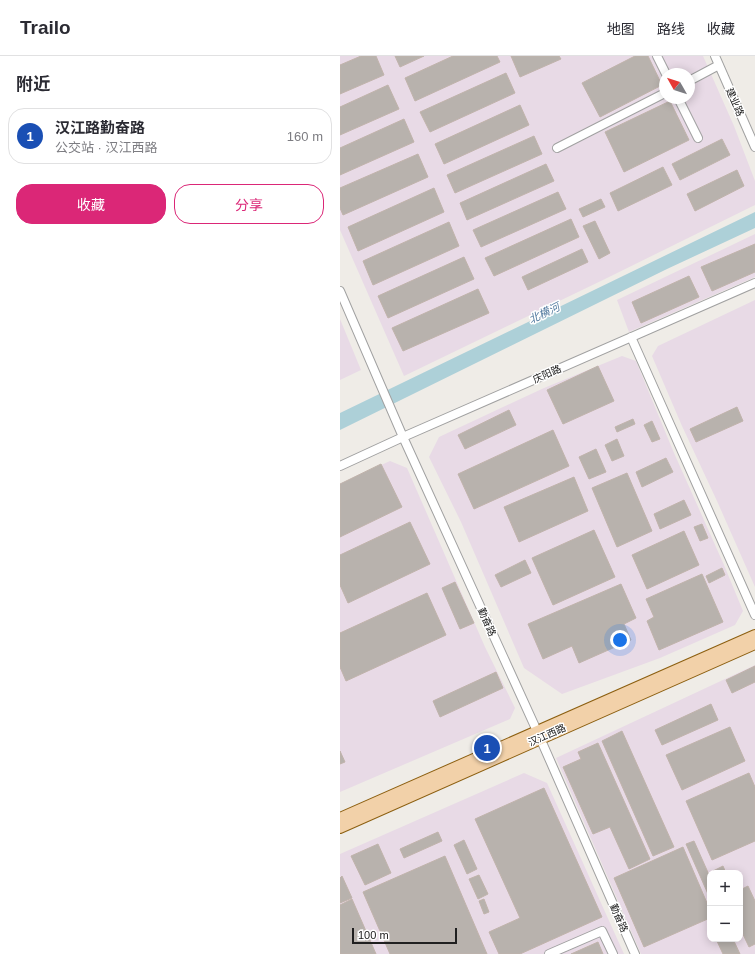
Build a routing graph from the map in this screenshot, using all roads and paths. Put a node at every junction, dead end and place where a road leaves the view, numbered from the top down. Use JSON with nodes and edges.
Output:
{"nodes":[{"id":1,"x":657,"y":56,"type":"edge"},
{"id":2,"x":715,"y":56,"type":"edge"},
{"id":3,"x":719,"y":66,"type":"junction"},
{"id":4,"x":663,"y":68,"type":"edge"},
{"id":5,"x":695,"y":78,"type":"edge"},
{"id":6,"x":659,"y":96,"type":"edge"},
{"id":7,"x":681,"y":104,"type":"edge"},
{"id":8,"x":698,"y":138,"type":"dead end"},
{"id":9,"x":755,"y":147,"type":"edge"},
{"id":10,"x":557,"y":148,"type":"dead end"},
{"id":11,"x":755,"y":283,"type":"edge"},
{"id":12,"x":340,"y":291,"type":"edge"},
{"id":13,"x":631,"y":337,"type":"junction"},
{"id":14,"x":403,"y":437,"type":"junction"},
{"id":15,"x":340,"y":466,"type":"edge"},
{"id":16,"x":755,"y":615,"type":"edge"},
{"id":17,"x":755,"y":635,"type":"edge"},
{"id":18,"x":755,"y":644,"type":"edge"},
{"id":19,"x":538,"y":735,"type":"junction"},
{"id":20,"x":340,"y":818,"type":"edge"},
{"id":21,"x":340,"y":828,"type":"edge"},
{"id":22,"x":549,"y":954,"type":"edge"},
{"id":23,"x":613,"y":954,"type":"edge"},
{"id":24,"x":635,"y":954,"type":"edge"}],
"edges":[{"from":1,"to":4,"type":"street"},
{"from":2,"to":3,"type":"street","name":"建业路"},
{"from":3,"to":5,"type":"street"},
{"from":3,"to":9,"type":"street","name":"建业路"},
{"from":6,"to":10,"type":"street"},
{"from":7,"to":8,"type":"street"},
{"from":11,"to":13,"type":"street","name":"庆阳路"},
{"from":12,"to":14,"type":"street","name":"勤奋路"},
{"from":13,"to":14,"type":"street","name":"庆阳路"},
{"from":13,"to":16,"type":"street"},
{"from":14,"to":15,"type":"street","name":"庆阳路"},
{"from":14,"to":19,"type":"street","name":"勤奋路"},
{"from":17,"to":19,"type":"main road","name":"汉江西路"},
{"from":18,"to":19,"type":"main road","name":"汉江西路"},
{"from":19,"to":20,"type":"main road","name":"汉江西路"},
{"from":19,"to":21,"type":"main road","name":"汉江西路"},
{"from":19,"to":24,"type":"street","name":"勤奋路"},
{"from":22,"to":23,"type":"street"}]}
